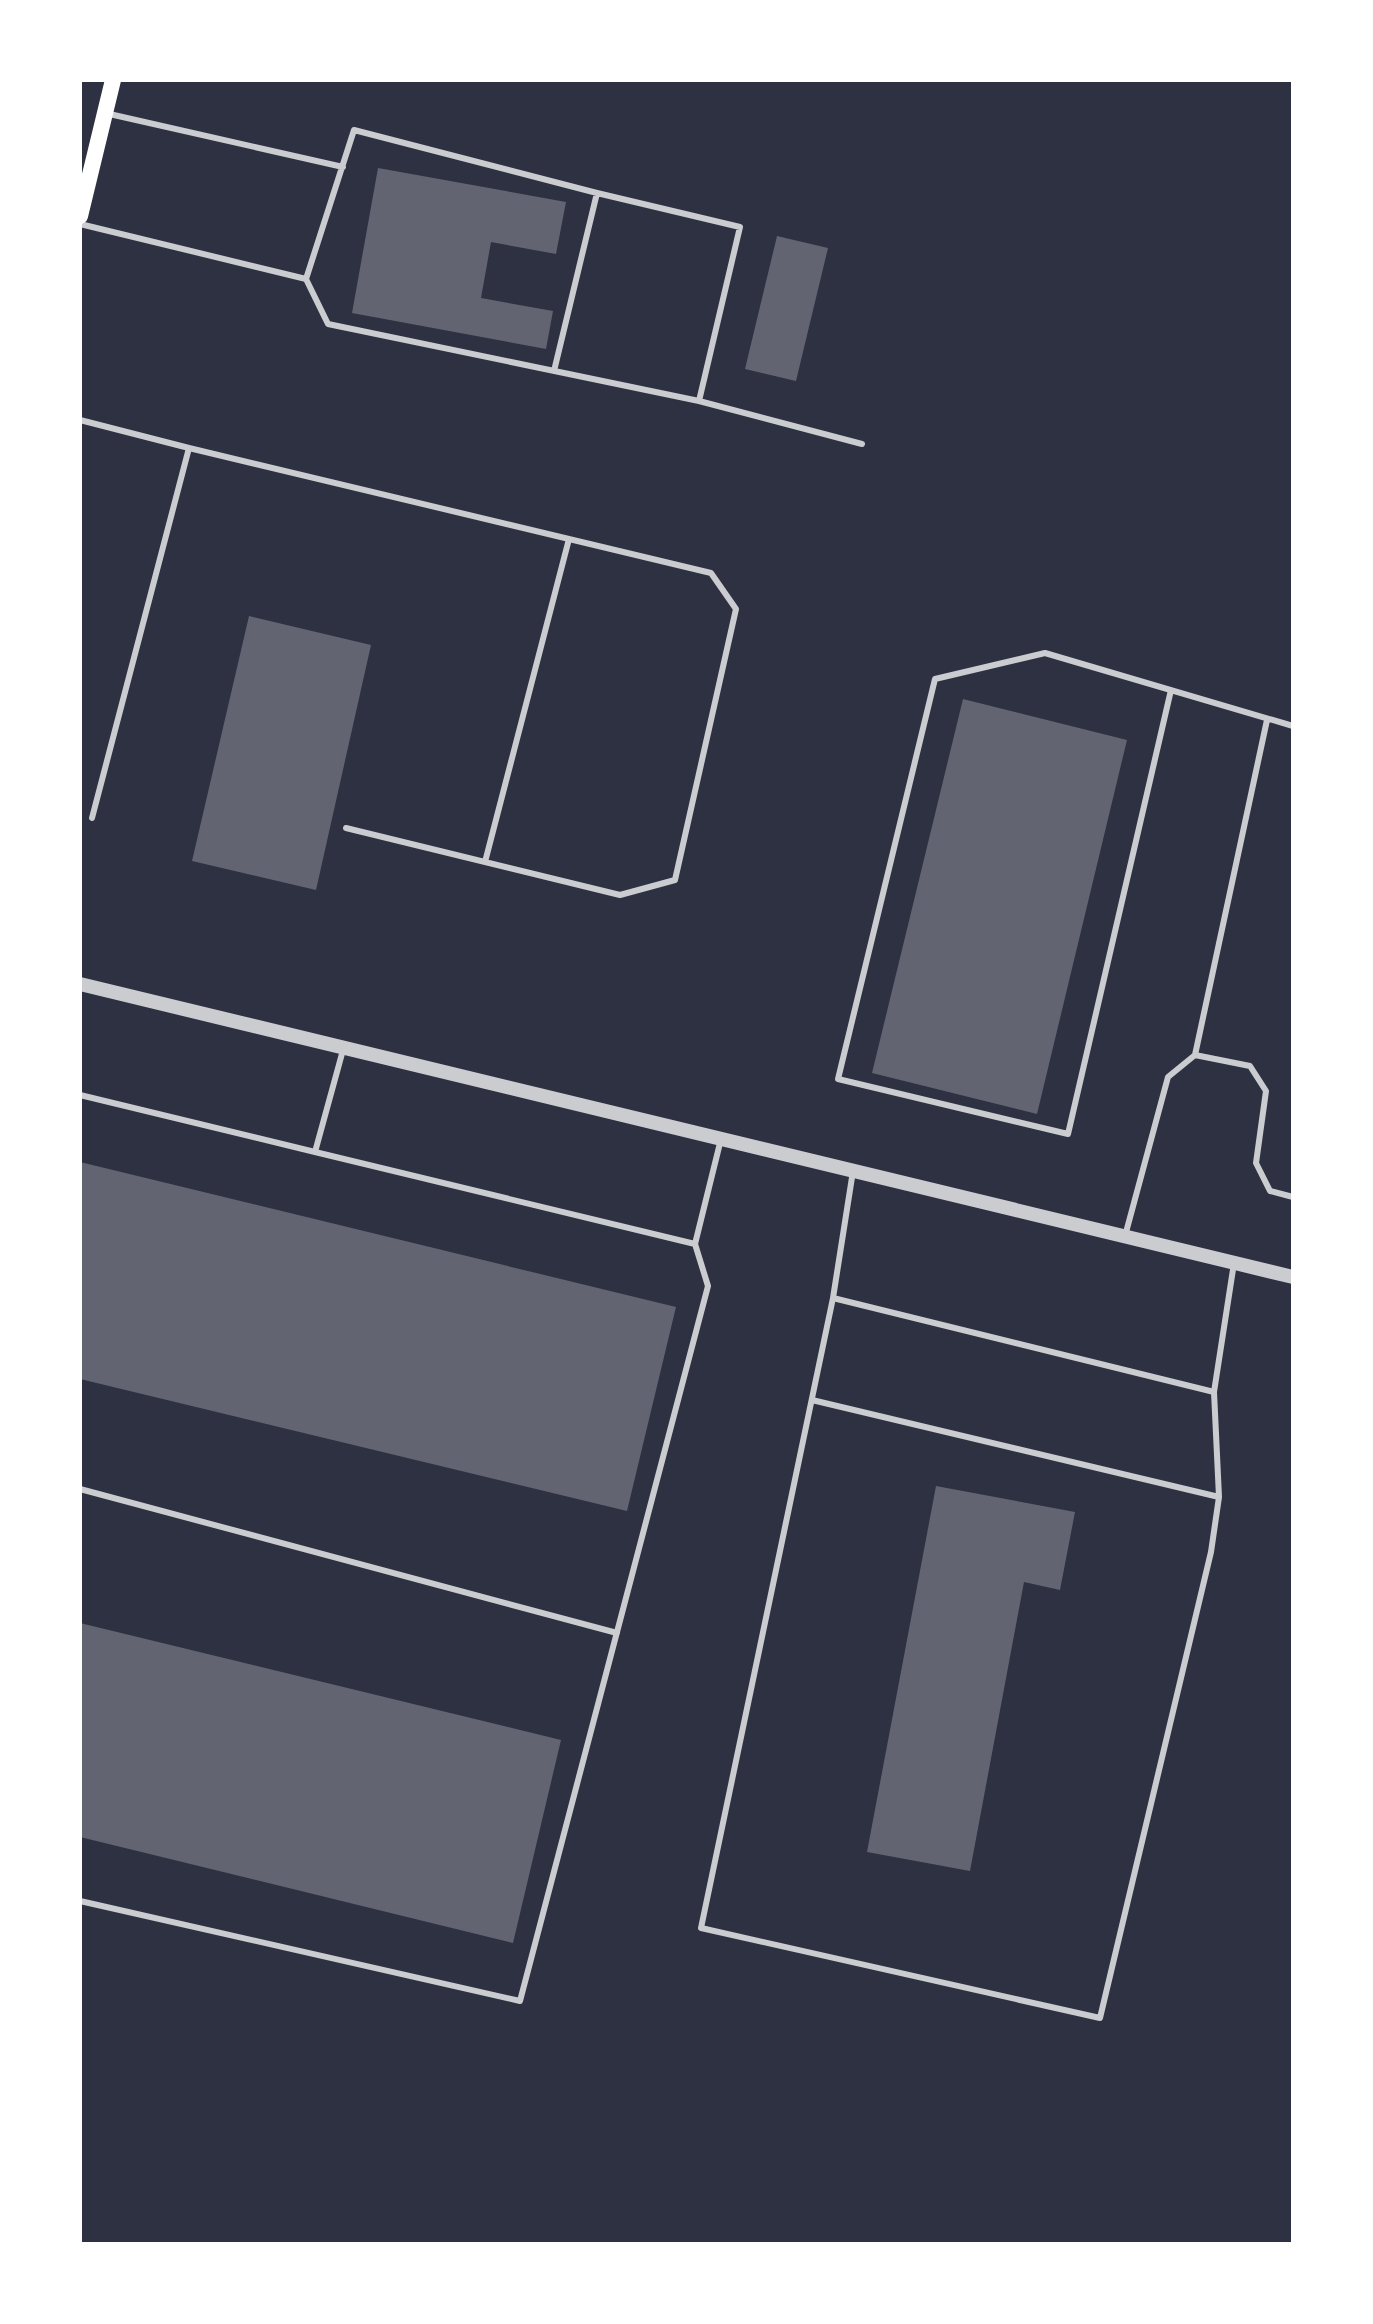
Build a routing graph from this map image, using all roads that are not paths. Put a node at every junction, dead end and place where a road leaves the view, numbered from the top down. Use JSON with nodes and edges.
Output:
{"nodes":[{"id":1,"x":113,"y":80,"type":"edge"},
{"id":2,"x":105,"y":113,"type":"junction"},
{"id":3,"x":86,"y":160,"type":"edge"},
{"id":4,"x":343,"y":167,"type":"junction"},
{"id":5,"x":597,"y":193,"type":"junction"},
{"id":6,"x":80,"y":216,"type":"edge"},
{"id":7,"x":80,"y":224,"type":"edge"},
{"id":8,"x":306,"y":279,"type":"junction"},
{"id":9,"x":554,"y":371,"type":"junction"},
{"id":10,"x":699,"y":401,"type":"junction"},
{"id":11,"x":80,"y":420,"type":"edge"},
{"id":12,"x":862,"y":444,"type":"dead end"},
{"id":13,"x":189,"y":448,"type":"junction"},
{"id":14,"x":569,"y":539,"type":"junction"},
{"id":15,"x":1171,"y":690,"type":"junction"},
{"id":16,"x":1267,"y":720,"type":"junction"},
{"id":17,"x":1293,"y":726,"type":"edge"},
{"id":18,"x":92,"y":818,"type":"dead end"},
{"id":19,"x":346,"y":828,"type":"dead end"},
{"id":20,"x":485,"y":862,"type":"junction"},
{"id":21,"x":80,"y":984,"type":"edge"},
{"id":22,"x":344,"y":1048,"type":"junction"},
{"id":23,"x":1195,"y":1055,"type":"junction"},
{"id":24,"x":80,"y":1095,"type":"edge"},
{"id":25,"x":721,"y":1139,"type":"junction"},
{"id":26,"x":315,"y":1152,"type":"junction"},
{"id":27,"x":853,"y":1171,"type":"junction"},
{"id":28,"x":1293,"y":1197,"type":"edge"},
{"id":29,"x":1125,"y":1236,"type":"junction"},
{"id":30,"x":695,"y":1244,"type":"junction"},
{"id":31,"x":1234,"y":1263,"type":"junction"},
{"id":32,"x":1293,"y":1277,"type":"edge"},
{"id":33,"x":833,"y":1298,"type":"junction"},
{"id":34,"x":1214,"y":1392,"type":"junction"},
{"id":35,"x":812,"y":1400,"type":"junction"},
{"id":36,"x":80,"y":1489,"type":"edge"},
{"id":37,"x":1219,"y":1497,"type":"junction"},
{"id":38,"x":617,"y":1633,"type":"junction"},
{"id":39,"x":80,"y":1901,"type":"edge"}],
"edges":[{"from":1,"to":2,"type":"main road"},
{"from":2,"to":3,"type":"main road"},
{"from":2,"to":4,"type":"lane"},
{"from":3,"to":6,"type":"main road"},
{"from":4,"to":5,"type":"lane"},
{"from":4,"to":8,"type":"lane"},
{"from":5,"to":9,"type":"lane"},
{"from":5,"to":10,"type":"lane"},
{"from":7,"to":8,"type":"lane"},
{"from":8,"to":9,"type":"lane"},
{"from":9,"to":10,"type":"lane"},
{"from":10,"to":12,"type":"lane"},
{"from":11,"to":13,"type":"lane"},
{"from":13,"to":14,"type":"lane"},
{"from":13,"to":18,"type":"lane"},
{"from":14,"to":20,"type":"lane"},
{"from":14,"to":20,"type":"lane"},
{"from":15,"to":15,"type":"lane"},
{"from":15,"to":16,"type":"lane"},
{"from":16,"to":17,"type":"lane"},
{"from":16,"to":23,"type":"lane"},
{"from":19,"to":20,"type":"lane"},
{"from":21,"to":22,"type":"street"},
{"from":22,"to":25,"type":"street"},
{"from":22,"to":26,"type":"lane"},
{"from":23,"to":28,"type":"lane"},
{"from":23,"to":29,"type":"lane"},
{"from":24,"to":26,"type":"lane"},
{"from":25,"to":27,"type":"street"},
{"from":25,"to":30,"type":"lane"},
{"from":26,"to":30,"type":"lane"},
{"from":27,"to":29,"type":"street"},
{"from":27,"to":33,"type":"lane"},
{"from":29,"to":31,"type":"street"},
{"from":30,"to":38,"type":"lane"},
{"from":31,"to":32,"type":"street"},
{"from":31,"to":34,"type":"lane"},
{"from":33,"to":34,"type":"lane"},
{"from":33,"to":35,"type":"lane"},
{"from":34,"to":37,"type":"lane"},
{"from":35,"to":37,"type":"lane"},
{"from":35,"to":37,"type":"lane"},
{"from":36,"to":38,"type":"lane"},
{"from":38,"to":39,"type":"lane"}]}
